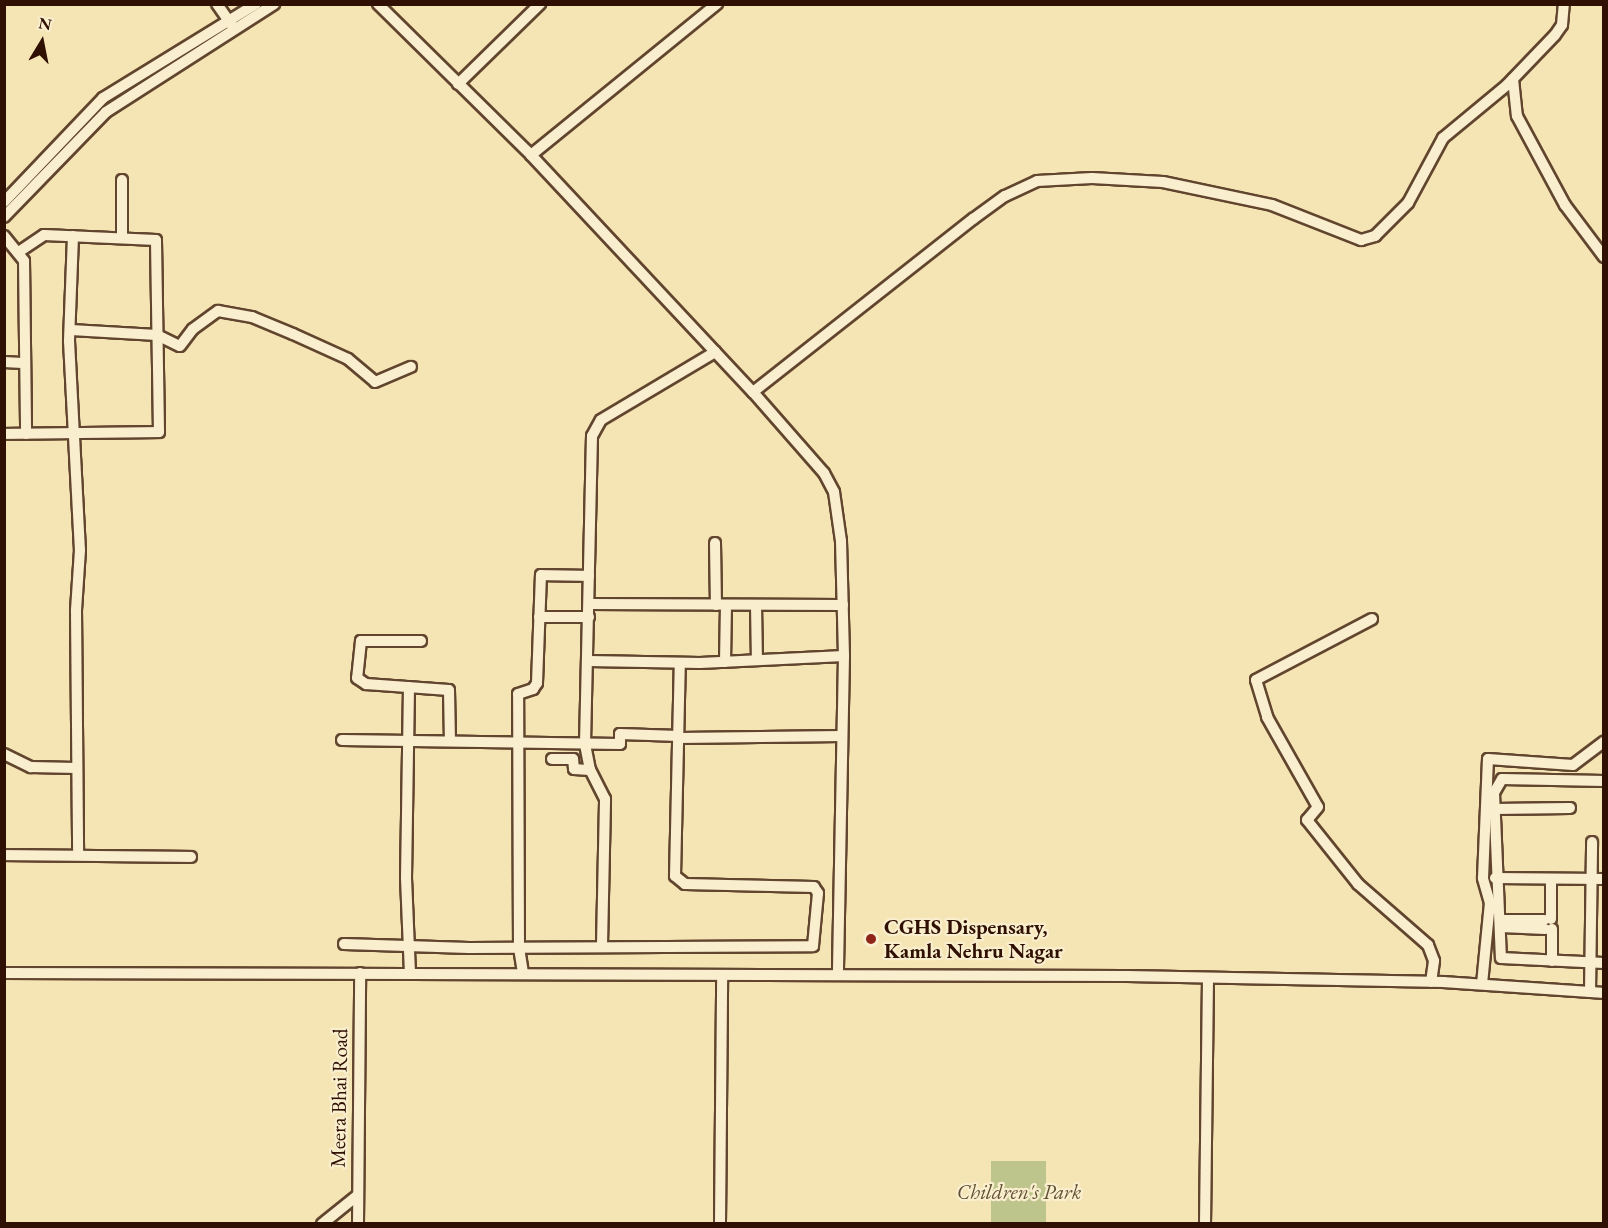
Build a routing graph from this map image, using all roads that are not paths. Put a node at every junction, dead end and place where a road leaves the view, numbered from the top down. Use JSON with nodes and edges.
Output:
{"nodes":[{"id":1,"x":217,"y":4,"type":"edge"},
{"id":2,"x":256,"y":4,"type":"edge"},
{"id":3,"x":274,"y":4,"type":"edge"},
{"id":4,"x":378,"y":4,"type":"edge"},
{"id":5,"x":540,"y":4,"type":"edge"},
{"id":6,"x":717,"y":4,"type":"edge"},
{"id":7,"x":1564,"y":4,"type":"edge"},
{"id":8,"x":233,"y":27,"type":"junction"},
{"id":9,"x":1513,"y":78,"type":"junction"},
{"id":10,"x":458,"y":84,"type":"junction"},
{"id":11,"x":1498,"y":92,"type":"junction"},
{"id":12,"x":1512,"y":94,"type":"junction"},
{"id":13,"x":531,"y":155,"type":"junction"},
{"id":14,"x":122,"y":180,"type":"dead end"},
{"id":15,"x":4,"y":202,"type":"edge"},
{"id":16,"x":4,"y":217,"type":"edge"},
{"id":17,"x":73,"y":236,"type":"junction"},
{"id":18,"x":122,"y":236,"type":"junction"},
{"id":19,"x":4,"y":237,"type":"edge"},
{"id":20,"x":20,"y":251,"type":"junction"},
{"id":21,"x":1604,"y":257,"type":"edge"},
{"id":22,"x":71,"y":330,"type":"junction"},
{"id":23,"x":157,"y":335,"type":"junction"},
{"id":24,"x":716,"y":352,"type":"junction"},
{"id":25,"x":4,"y":362,"type":"edge"},
{"id":26,"x":22,"y":363,"type":"junction"},
{"id":27,"x":411,"y":367,"type":"dead end"},
{"id":28,"x":753,"y":392,"type":"junction"},
{"id":29,"x":75,"y":433,"type":"junction"},
{"id":30,"x":4,"y":434,"type":"edge"},
{"id":31,"x":26,"y":434,"type":"junction"},
{"id":32,"x":715,"y":543,"type":"dead end"},
{"id":33,"x":590,"y":576,"type":"junction"},
{"id":34,"x":589,"y":604,"type":"junction"},
{"id":35,"x":721,"y":605,"type":"junction"},
{"id":36,"x":756,"y":605,"type":"junction"},
{"id":37,"x":843,"y":605,"type":"junction"},
{"id":38,"x":539,"y":617,"type":"junction"},
{"id":39,"x":589,"y":617,"type":"junction"},
{"id":40,"x":1372,"y":620,"type":"dead end"},
{"id":41,"x":421,"y":641,"type":"dead end"},
{"id":42,"x":844,"y":656,"type":"junction"},
{"id":43,"x":757,"y":660,"type":"junction"},
{"id":44,"x":589,"y":661,"type":"junction"},
{"id":45,"x":725,"y":662,"type":"junction"},
{"id":46,"x":680,"y":663,"type":"junction"},
{"id":47,"x":409,"y":687,"type":"junction"},
{"id":48,"x":842,"y":736,"type":"junction"},
{"id":49,"x":679,"y":737,"type":"junction"},
{"id":50,"x":342,"y":740,"type":"dead end"},
{"id":51,"x":409,"y":741,"type":"junction"},
{"id":52,"x":450,"y":741,"type":"junction"},
{"id":53,"x":1604,"y":742,"type":"edge"},
{"id":54,"x":518,"y":744,"type":"junction"},
{"id":55,"x":585,"y":744,"type":"junction"},
{"id":56,"x":4,"y":754,"type":"edge"},
{"id":57,"x":552,"y":759,"type":"dead end"},
{"id":58,"x":76,"y":768,"type":"junction"},
{"id":59,"x":590,"y":770,"type":"junction"},
{"id":60,"x":1604,"y":781,"type":"edge"},
{"id":61,"x":1570,"y":808,"type":"dead end"},
{"id":62,"x":1494,"y":809,"type":"junction"},
{"id":63,"x":1592,"y":842,"type":"dead end"},
{"id":64,"x":78,"y":854,"type":"junction"},
{"id":65,"x":4,"y":855,"type":"edge"},
{"id":66,"x":191,"y":856,"type":"dead end"},
{"id":67,"x":1495,"y":878,"type":"junction"},
{"id":68,"x":1551,"y":879,"type":"junction"},
{"id":69,"x":1598,"y":879,"type":"edge"},
{"id":70,"x":1501,"y":923,"type":"junction"},
{"id":71,"x":1548,"y":924,"type":"junction"},
{"id":72,"x":344,"y":944,"type":"dead end"},
{"id":73,"x":603,"y":945,"type":"junction"},
{"id":74,"x":407,"y":947,"type":"junction"},
{"id":75,"x":519,"y":948,"type":"junction"},
{"id":76,"x":1551,"y":961,"type":"junction"},
{"id":77,"x":1590,"y":962,"type":"junction"},
{"id":78,"x":1604,"y":963,"type":"edge"},
{"id":79,"x":360,"y":973,"type":"junction"},
{"id":80,"x":410,"y":973,"type":"junction"},
{"id":81,"x":523,"y":973,"type":"junction"},
{"id":82,"x":4,"y":974,"type":"edge"},
{"id":83,"x":838,"y":975,"type":"junction"},
{"id":84,"x":722,"y":976,"type":"junction"},
{"id":85,"x":1208,"y":978,"type":"junction"},
{"id":86,"x":1431,"y":982,"type":"junction"},
{"id":87,"x":1482,"y":984,"type":"junction"},
{"id":88,"x":1590,"y":992,"type":"junction"},
{"id":89,"x":1604,"y":993,"type":"edge"},
{"id":90,"x":358,"y":1195,"type":"junction"},
{"id":91,"x":322,"y":1224,"type":"edge"},
{"id":92,"x":358,"y":1224,"type":"edge"},
{"id":93,"x":720,"y":1224,"type":"edge"},
{"id":94,"x":1205,"y":1224,"type":"edge"}],
"edges":[{"from":1,"to":8,"type":"street"},
{"from":2,"to":8,"type":"street"},
{"from":3,"to":8,"type":"street"},
{"from":4,"to":10,"type":"street"},
{"from":5,"to":10,"type":"street"},
{"from":6,"to":13,"type":"street"},
{"from":7,"to":9,"type":"street"},
{"from":8,"to":15,"type":"street"},
{"from":8,"to":16,"type":"street"},
{"from":9,"to":11,"type":"street"},
{"from":9,"to":12,"type":"street"},
{"from":10,"to":13,"type":"street"},
{"from":11,"to":12,"type":"street"},
{"from":11,"to":28,"type":"street"},
{"from":12,"to":21,"type":"street"},
{"from":13,"to":24,"type":"street"},
{"from":14,"to":18,"type":"street"},
{"from":17,"to":18,"type":"street"},
{"from":17,"to":20,"type":"street"},
{"from":17,"to":22,"type":"street"},
{"from":18,"to":23,"type":"street"},
{"from":19,"to":20,"type":"street"},
{"from":20,"to":26,"type":"street"},
{"from":22,"to":23,"type":"street"},
{"from":22,"to":29,"type":"street"},
{"from":23,"to":27,"type":"street"},
{"from":23,"to":29,"type":"street"},
{"from":24,"to":28,"type":"street"},
{"from":24,"to":33,"type":"street"},
{"from":25,"to":26,"type":"street"},
{"from":26,"to":31,"type":"street"},
{"from":28,"to":37,"type":"street"},
{"from":29,"to":31,"type":"street"},
{"from":29,"to":58,"type":"street"},
{"from":30,"to":31,"type":"street"},
{"from":32,"to":35,"type":"street"},
{"from":33,"to":34,"type":"street"},
{"from":33,"to":38,"type":"street"},
{"from":34,"to":35,"type":"street"},
{"from":34,"to":39,"type":"street"},
{"from":35,"to":36,"type":"street"},
{"from":35,"to":45,"type":"street"},
{"from":36,"to":37,"type":"street"},
{"from":36,"to":43,"type":"street"},
{"from":37,"to":42,"type":"street"},
{"from":38,"to":39,"type":"street"},
{"from":38,"to":54,"type":"street"},
{"from":39,"to":44,"type":"street"},
{"from":40,"to":86,"type":"street"},
{"from":41,"to":47,"type":"street"},
{"from":42,"to":43,"type":"street"},
{"from":42,"to":48,"type":"street"},
{"from":43,"to":45,"type":"street"},
{"from":44,"to":46,"type":"street"},
{"from":44,"to":55,"type":"street"},
{"from":45,"to":46,"type":"street"},
{"from":46,"to":49,"type":"street"},
{"from":47,"to":51,"type":"street"},
{"from":47,"to":52,"type":"street"},
{"from":48,"to":49,"type":"street"},
{"from":48,"to":83,"type":"street"},
{"from":49,"to":55,"type":"street"},
{"from":49,"to":73,"type":"street"},
{"from":50,"to":51,"type":"street"},
{"from":51,"to":52,"type":"street"},
{"from":51,"to":74,"type":"street"},
{"from":52,"to":54,"type":"street"},
{"from":53,"to":87,"type":"street"},
{"from":54,"to":55,"type":"street"},
{"from":54,"to":75,"type":"street"},
{"from":55,"to":59,"type":"street"},
{"from":56,"to":58,"type":"street"},
{"from":57,"to":59,"type":"street"},
{"from":58,"to":64,"type":"street"},
{"from":59,"to":73,"type":"street"},
{"from":60,"to":62,"type":"street"},
{"from":61,"to":62,"type":"street"},
{"from":62,"to":67,"type":"street"},
{"from":63,"to":69,"type":"street"},
{"from":64,"to":65,"type":"street"},
{"from":64,"to":66,"type":"street"},
{"from":67,"to":68,"type":"street"},
{"from":67,"to":70,"type":"street"},
{"from":68,"to":69,"type":"street"},
{"from":68,"to":71,"type":"street"},
{"from":69,"to":77,"type":"street"},
{"from":70,"to":71,"type":"street"},
{"from":70,"to":76,"type":"street"},
{"from":71,"to":76,"type":"street"},
{"from":72,"to":74,"type":"street"},
{"from":73,"to":75,"type":"street"},
{"from":74,"to":75,"type":"street"},
{"from":74,"to":80,"type":"street"},
{"from":75,"to":81,"type":"street"},
{"from":76,"to":77,"type":"street"},
{"from":77,"to":78,"type":"street"},
{"from":77,"to":88,"type":"street"},
{"from":79,"to":80,"type":"street"},
{"from":79,"to":82,"type":"street"},
{"from":79,"to":90,"type":"street","name":"Meera Bhai Road"},
{"from":80,"to":81,"type":"street"},
{"from":81,"to":84,"type":"street"},
{"from":83,"to":84,"type":"street"},
{"from":83,"to":85,"type":"street"},
{"from":84,"to":93,"type":"street"},
{"from":85,"to":86,"type":"street"},
{"from":85,"to":94,"type":"street"},
{"from":86,"to":87,"type":"street"},
{"from":87,"to":88,"type":"street"},
{"from":88,"to":89,"type":"street"},
{"from":90,"to":91,"type":"street"},
{"from":90,"to":92,"type":"street","name":"Meera Bhai Road"}]}
